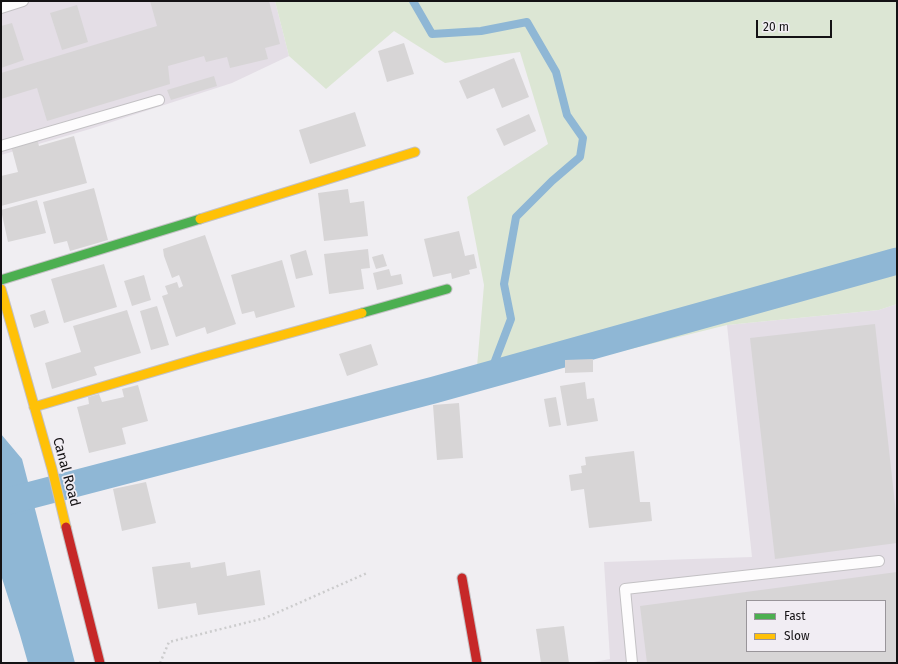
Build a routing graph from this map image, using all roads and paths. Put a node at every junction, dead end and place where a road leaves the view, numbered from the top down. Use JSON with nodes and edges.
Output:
{"nodes":[{"id":1,"x":23,"y":1,"type":"edge"},
{"id":2,"x":1,"y":8,"type":"edge"},
{"id":3,"x":159,"y":100,"type":"dead end"},
{"id":4,"x":1,"y":146,"type":"edge"},
{"id":5,"x":415,"y":152,"type":"dead end"},
{"id":6,"x":1,"y":280,"type":"edge"},
{"id":7,"x":1,"y":289,"type":"edge"},
{"id":8,"x":447,"y":289,"type":"dead end"},
{"id":9,"x":34,"y":407,"type":"junction"},
{"id":10,"x":879,"y":561,"type":"dead end"},
{"id":11,"x":367,"y":573,"type":"dead end"},
{"id":12,"x":462,"y":578,"type":"dead end"},
{"id":13,"x":100,"y":663,"type":"edge"},
{"id":14,"x":160,"y":663,"type":"edge"},
{"id":15,"x":477,"y":663,"type":"edge"},
{"id":16,"x":632,"y":663,"type":"edge"}],
"edges":[{"from":1,"to":2,"type":"lane"},
{"from":3,"to":4,"type":"lane"},
{"from":5,"to":6,"type":"street"},
{"from":7,"to":9,"type":"street","name":"Canal Road"},
{"from":8,"to":9,"type":"street"},
{"from":9,"to":13,"type":"street","name":"Canal Road"},
{"from":10,"to":16,"type":"lane"},
{"from":11,"to":14,"type":"path"},
{"from":12,"to":15,"type":"street"}]}
